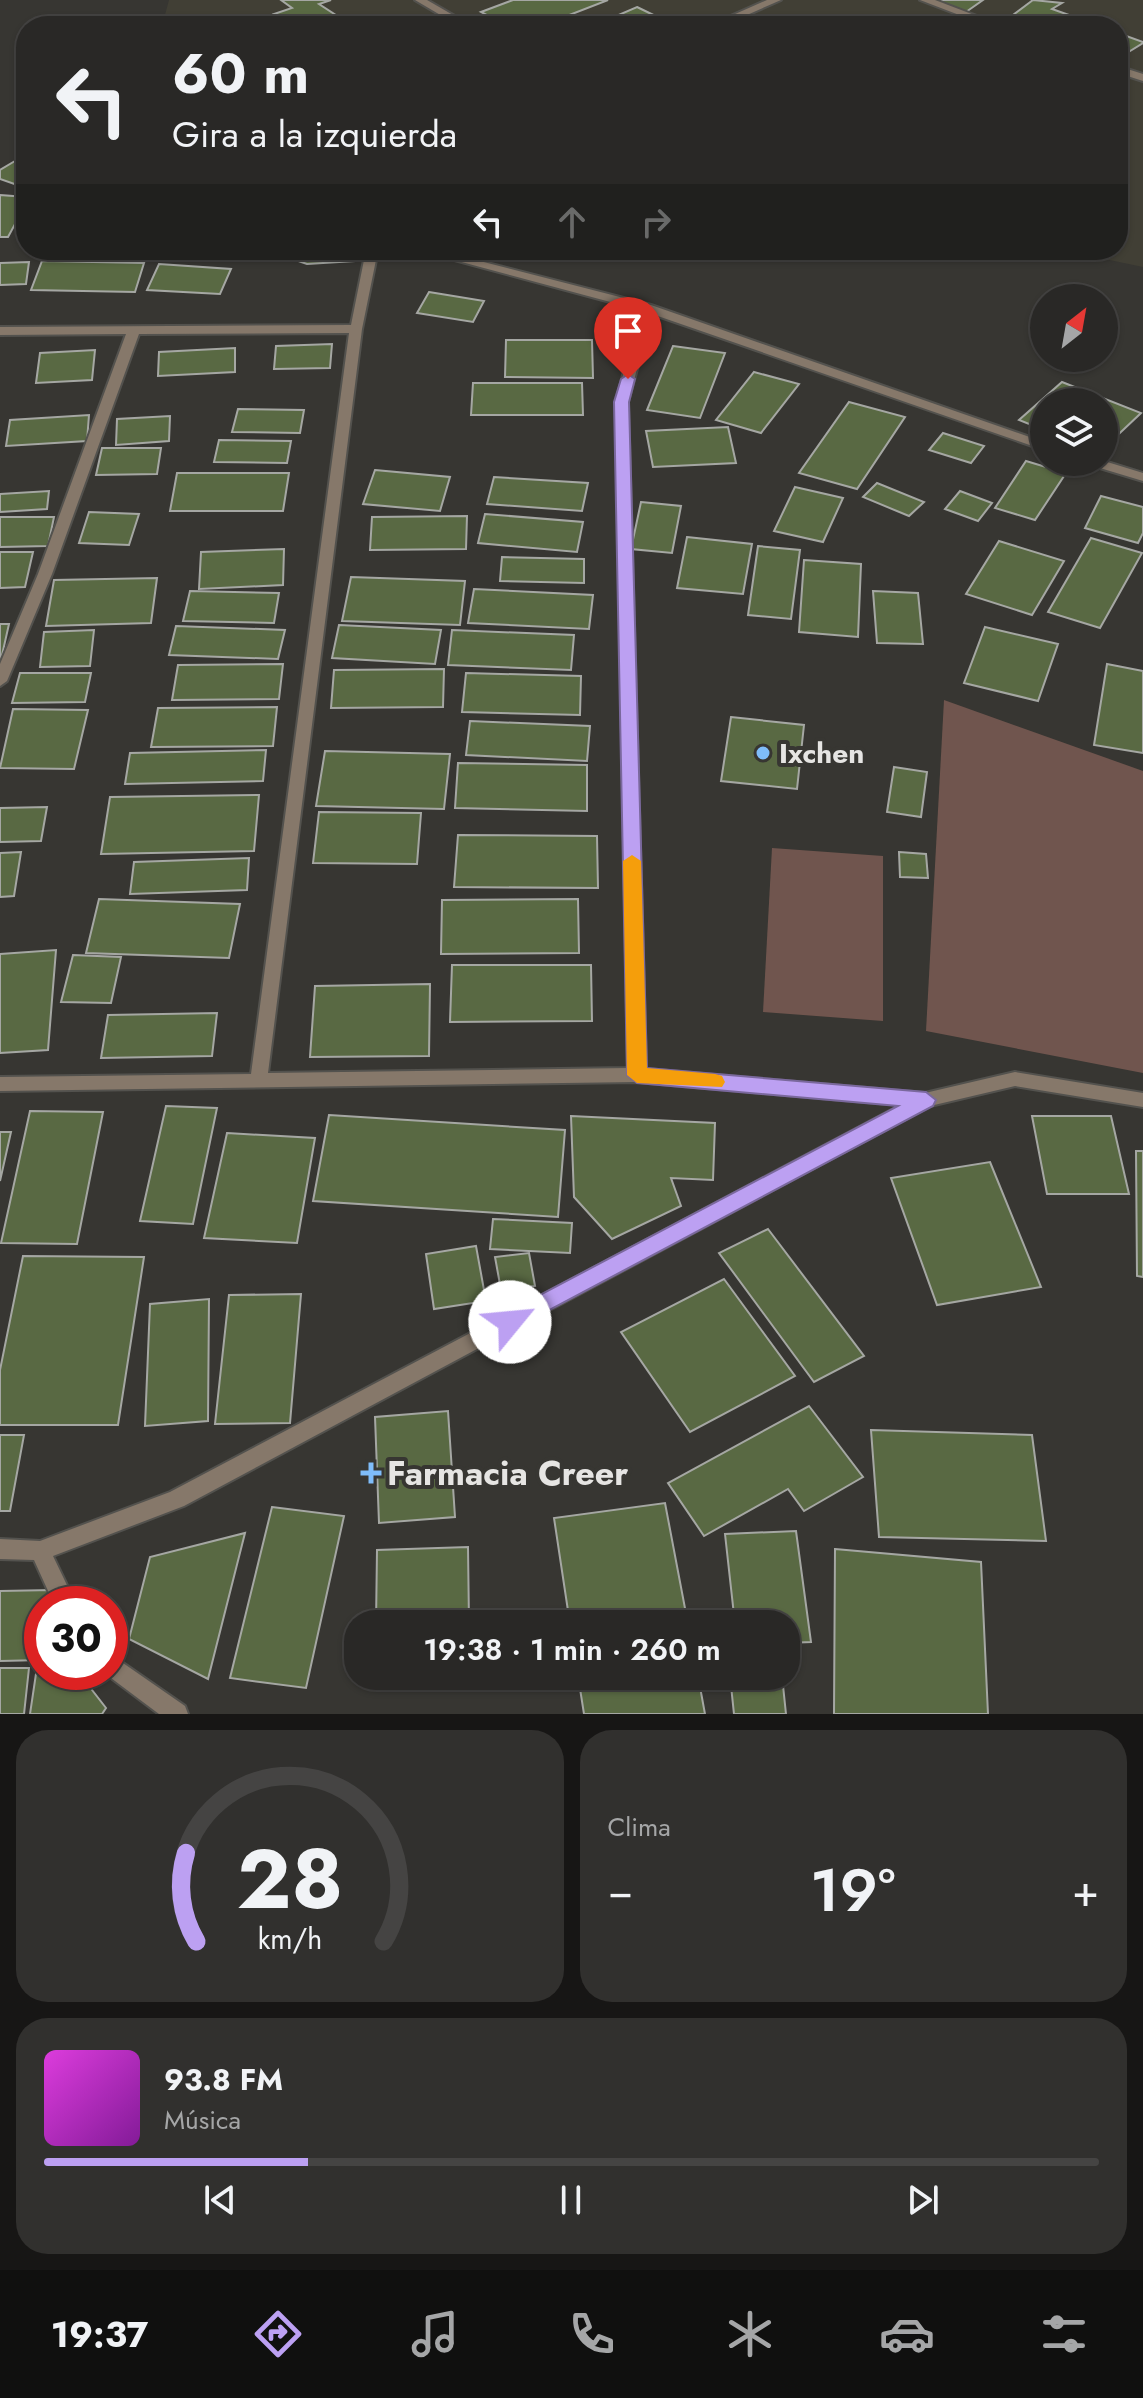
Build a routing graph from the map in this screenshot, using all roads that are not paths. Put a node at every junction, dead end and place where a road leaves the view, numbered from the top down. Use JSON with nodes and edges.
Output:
{"nodes":[{"id":1,"x":420,"y":0,"type":"edge"},
{"id":2,"x":776,"y":0,"type":"edge"},
{"id":3,"x":925,"y":0,"type":"edge"},
{"id":4,"x":449,"y":16,"type":"edge"},
{"id":5,"x":737,"y":16,"type":"edge"},
{"id":6,"x":970,"y":16,"type":"edge"},
{"id":7,"x":370,"y":260,"type":"edge"},
{"id":8,"x":462,"y":260,"type":"edge"},
{"id":9,"x":647,"y":308,"type":"junction"},
{"id":10,"x":356,"y":329,"type":"junction"},
{"id":11,"x":0,"y":331,"type":"edge"},
{"id":12,"x":133,"y":333,"type":"junction"},
{"id":13,"x":1030,"y":441,"type":"edge"},
{"id":14,"x":1118,"y":469,"type":"edge"},
{"id":15,"x":1143,"y":477,"type":"edge"},
{"id":16,"x":0,"y":681,"type":"edge"},
{"id":17,"x":637,"y":1075,"type":"junction"},
{"id":18,"x":259,"y":1078,"type":"junction"},
{"id":19,"x":0,"y":1084,"type":"edge"},
{"id":20,"x":926,"y":1100,"type":"junction"},
{"id":21,"x":1143,"y":1100,"type":"edge"},
{"id":22,"x":0,"y":1549,"type":"edge"},
{"id":23,"x":40,"y":1551,"type":"junction"},
{"id":24,"x":57,"y":1586,"type":"edge"},
{"id":25,"x":128,"y":1677,"type":"edge"},
{"id":26,"x":177,"y":1714,"type":"edge"}],
"edges":[{"from":1,"to":4,"type":"street"},
{"from":2,"to":5,"type":"street"},
{"from":3,"to":6,"type":"street"},
{"from":7,"to":10,"type":"street"},
{"from":8,"to":9,"type":"street"},
{"from":9,"to":13,"type":"street"},
{"from":9,"to":17,"type":"street"},
{"from":10,"to":12,"type":"street"},
{"from":10,"to":18,"type":"street"},
{"from":11,"to":12,"type":"street"},
{"from":12,"to":16,"type":"street"},
{"from":14,"to":15,"type":"street"},
{"from":17,"to":18,"type":"street"},
{"from":17,"to":20,"type":"street"},
{"from":18,"to":19,"type":"street"},
{"from":20,"to":21,"type":"street"},
{"from":20,"to":23,"type":"street"},
{"from":22,"to":23,"type":"street"},
{"from":23,"to":24,"type":"street"},
{"from":25,"to":26,"type":"street"}]}
